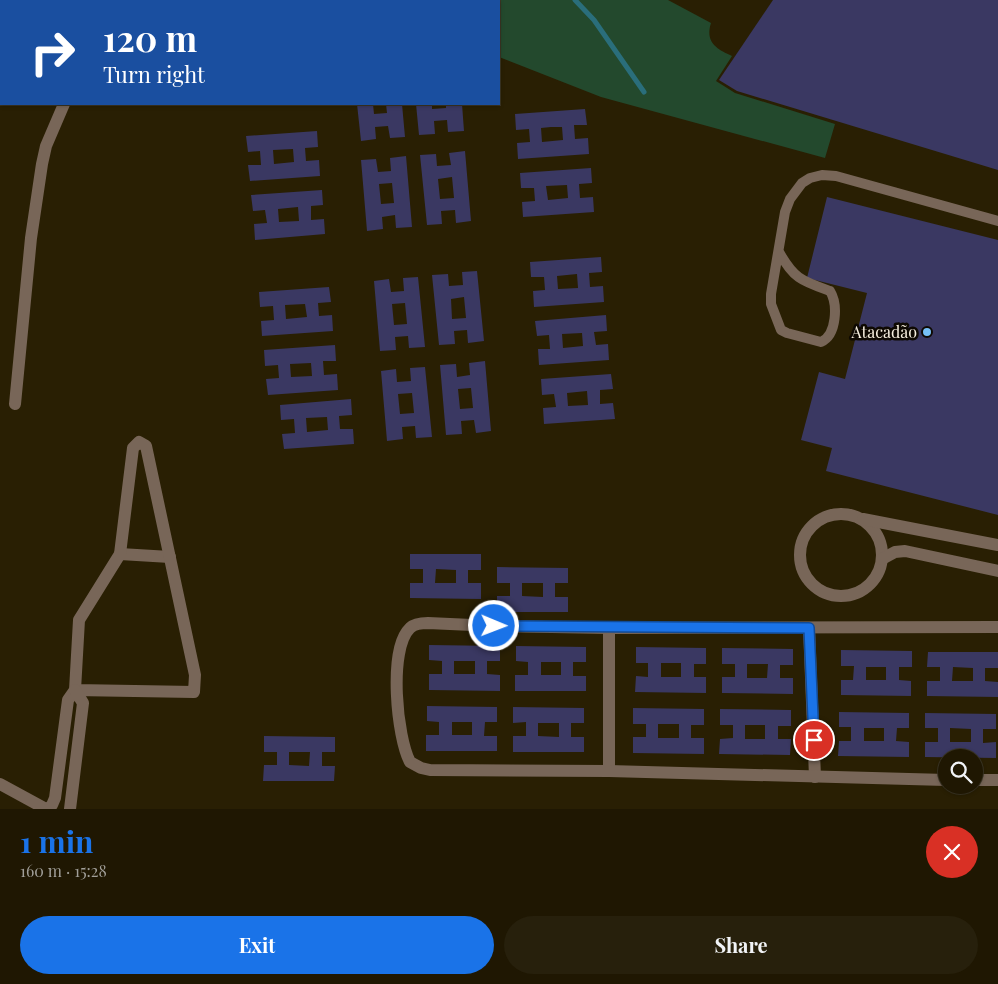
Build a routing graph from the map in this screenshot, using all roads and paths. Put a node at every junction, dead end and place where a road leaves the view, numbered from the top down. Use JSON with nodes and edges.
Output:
{"nodes":[{"id":1,"x":64,"y":105,"type":"edge"},
{"id":2,"x":998,"y":221,"type":"edge"},
{"id":3,"x":779,"y":252,"type":"junction"},
{"id":4,"x":15,"y":404,"type":"dead end"},
{"id":5,"x":859,"y":518,"type":"junction"},
{"id":6,"x":998,"y":546,"type":"edge"},
{"id":7,"x":120,"y":554,"type":"junction"},
{"id":8,"x":170,"y":556,"type":"junction"},
{"id":9,"x":882,"y":559,"type":"junction"},
{"id":10,"x":998,"y":571,"type":"edge"},
{"id":11,"x":998,"y":627,"type":"edge"},
{"id":12,"x":609,"y":628,"type":"junction"},
{"id":13,"x":809,"y":628,"type":"junction"},
{"id":14,"x":75,"y":690,"type":"junction"},
{"id":15,"x":609,"y":771,"type":"junction"},
{"id":16,"x":815,"y":777,"type":"junction"},
{"id":17,"x":938,"y":780,"type":"edge"},
{"id":18,"x":983,"y":780,"type":"edge"},
{"id":19,"x":998,"y":780,"type":"edge"},
{"id":20,"x":0,"y":784,"type":"edge"},
{"id":21,"x":47,"y":809,"type":"edge"},
{"id":22,"x":70,"y":809,"type":"edge"}],
"edges":[{"from":1,"to":4,"type":"street"},
{"from":2,"to":3,"type":"lane"},
{"from":3,"to":3,"type":"lane"},
{"from":5,"to":6,"type":"street"},
{"from":5,"to":9,"type":"street"},
{"from":5,"to":9,"type":"street"},
{"from":7,"to":8,"type":"street"},
{"from":7,"to":8,"type":"street"},
{"from":7,"to":14,"type":"street"},
{"from":8,"to":14,"type":"street"},
{"from":9,"to":10,"type":"street"},
{"from":11,"to":13,"type":"street"},
{"from":12,"to":13,"type":"street"},
{"from":12,"to":15,"type":"street"},
{"from":12,"to":15,"type":"street"},
{"from":13,"to":16,"type":"street"},
{"from":14,"to":21,"type":"street"},
{"from":14,"to":22,"type":"street"},
{"from":15,"to":16,"type":"street"},
{"from":16,"to":17,"type":"street"},
{"from":18,"to":19,"type":"street"},
{"from":20,"to":21,"type":"street"}]}
